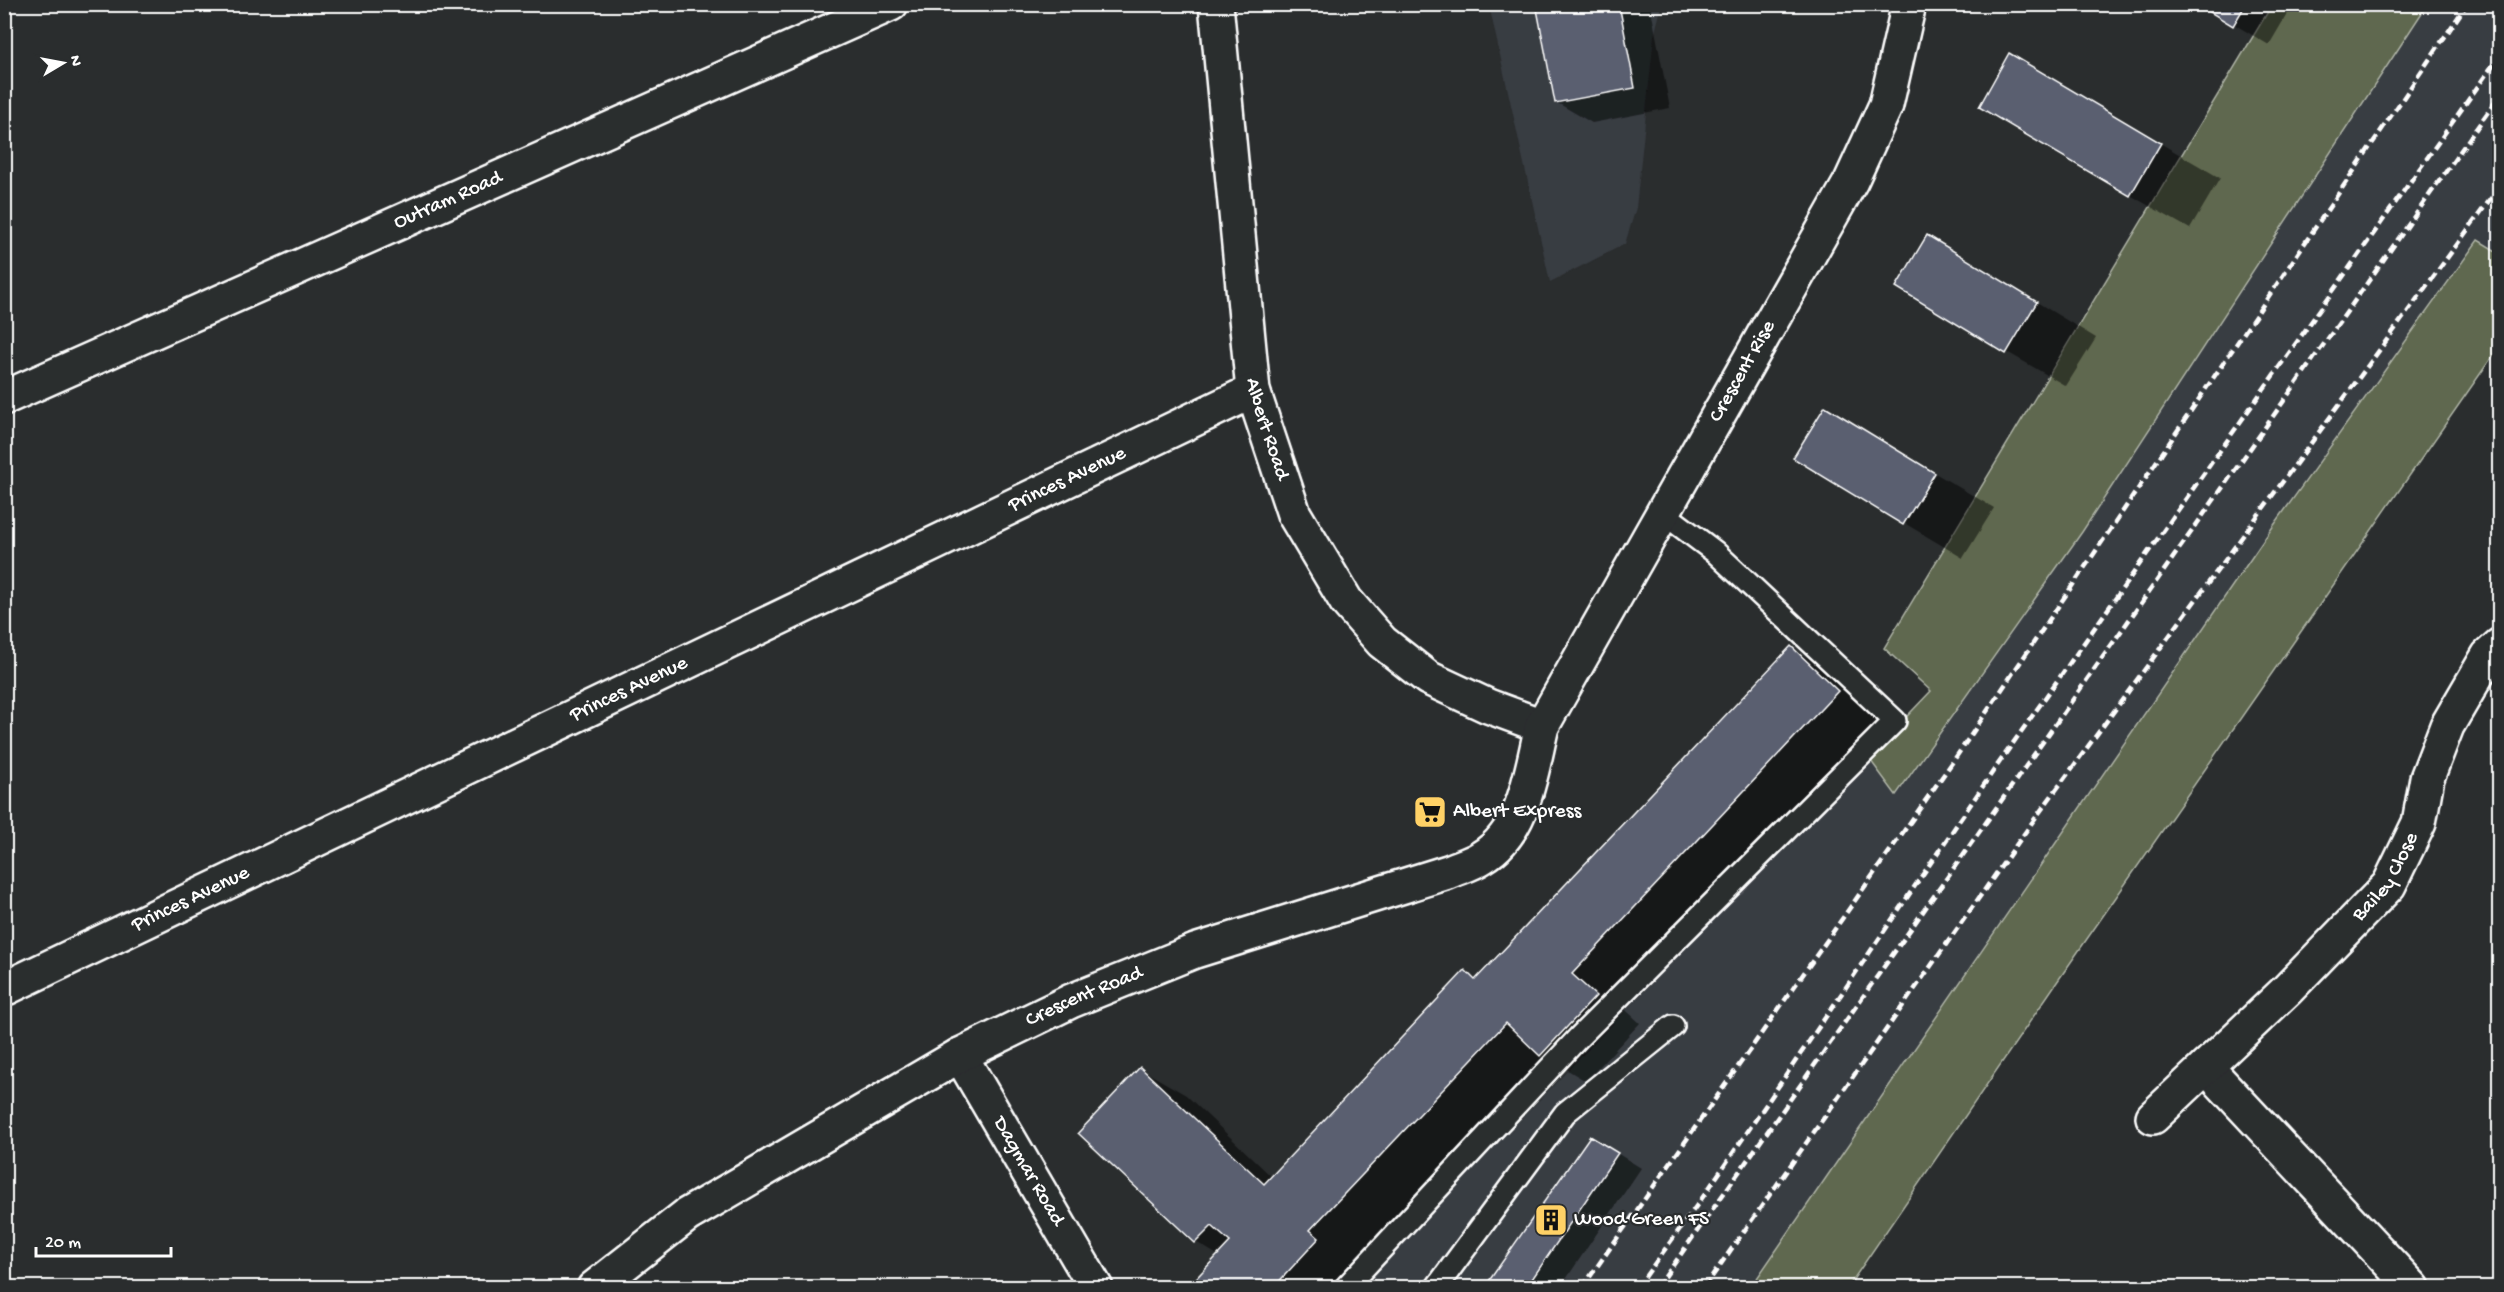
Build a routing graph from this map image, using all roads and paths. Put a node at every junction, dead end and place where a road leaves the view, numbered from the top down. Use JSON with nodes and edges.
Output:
{"nodes":[{"id":1,"x":891,"y":4,"type":"edge"},
{"id":2,"x":1216,"y":4,"type":"edge"},
{"id":3,"x":1909,"y":4,"type":"edge"},
{"id":4,"x":1253,"y":391,"type":"junction"},
{"id":5,"x":4,"y":398,"type":"edge"},
{"id":6,"x":1662,"y":512,"type":"junction"},
{"id":7,"x":2499,"y":645,"type":"edge"},
{"id":8,"x":1542,"y":726,"type":"junction"},
{"id":9,"x":4,"y":989,"type":"edge"},
{"id":10,"x":1673,"y":1026,"type":"dead end"},
{"id":11,"x":960,"y":1055,"type":"junction"},
{"id":12,"x":2206,"y":1067,"type":"junction"},
{"id":13,"x":2153,"y":1117,"type":"dead end"},
{"id":14,"x":594,"y":1287,"type":"edge"},
{"id":15,"x":1096,"y":1287,"type":"edge"},
{"id":16,"x":1345,"y":1287,"type":"edge"},
{"id":17,"x":1436,"y":1287,"type":"edge"},
{"id":18,"x":2414,"y":1287,"type":"edge"}],
"edges":[{"from":1,"to":5,"type":"street","name":"Outram Road"},
{"from":2,"to":4,"type":"street","name":"Albert Road"},
{"from":3,"to":6,"type":"street","name":"Crescent Rise"},
{"from":4,"to":8,"type":"street","name":"Albert Road"},
{"from":4,"to":9,"type":"street","name":"Princes Avenue"},
{"from":6,"to":8,"type":"street","name":"Crescent Rise"},
{"from":6,"to":16,"type":"lane"},
{"from":7,"to":12,"type":"street","name":"Bailey Close"},
{"from":8,"to":11,"type":"street","name":"Crescent Road"},
{"from":10,"to":17,"type":"lane"},
{"from":11,"to":14,"type":"street","name":"Crescent Road"},
{"from":11,"to":15,"type":"street","name":"Dagmar Road"},
{"from":12,"to":13,"type":"street","name":"Bailey Close"},
{"from":12,"to":18,"type":"street"}]}
